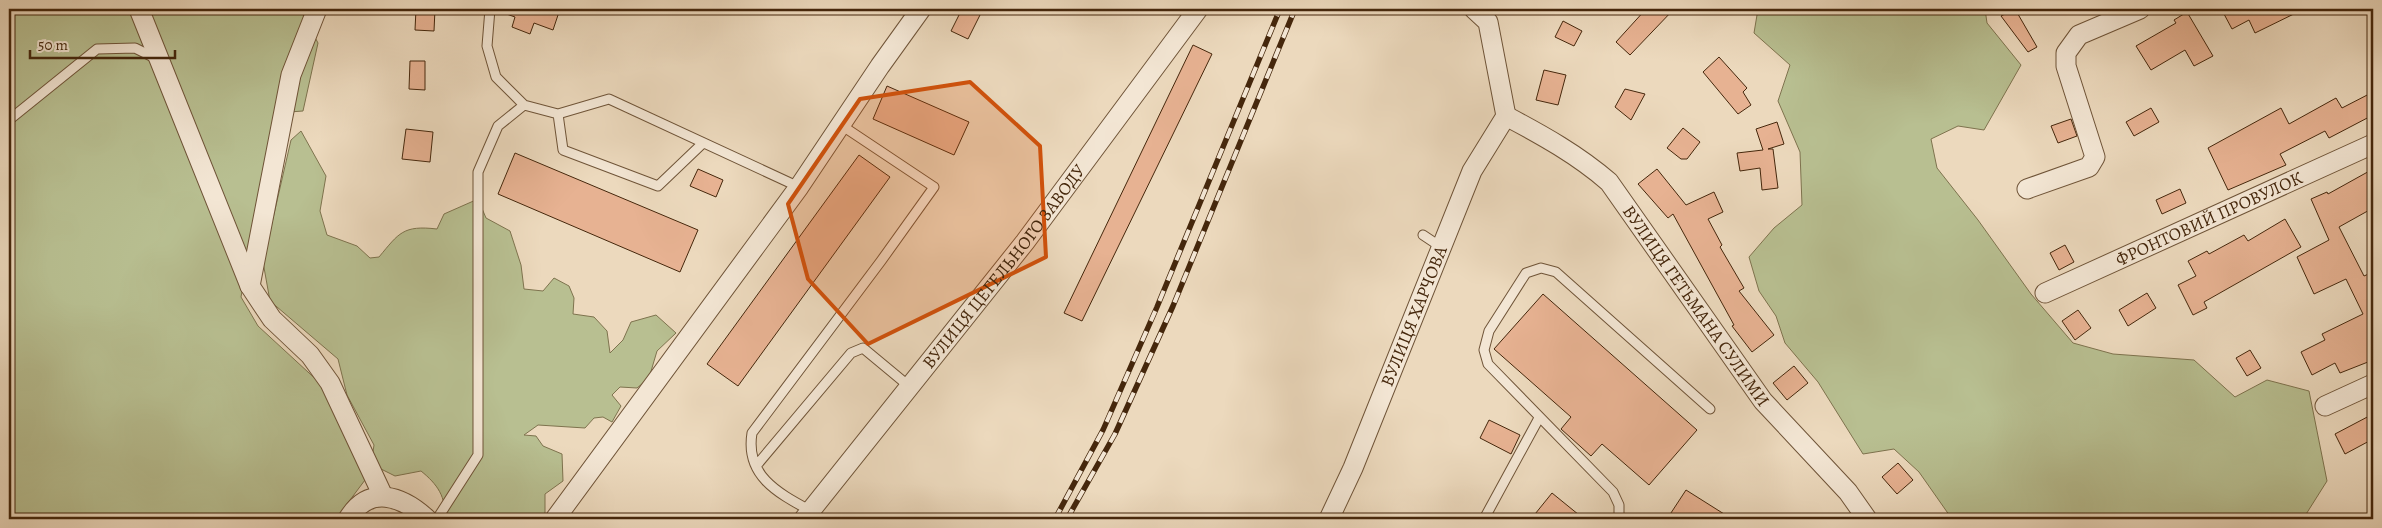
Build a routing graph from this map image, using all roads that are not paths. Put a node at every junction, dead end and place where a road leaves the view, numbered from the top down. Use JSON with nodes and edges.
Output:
{"nodes":[{"id":1,"x":139,"y":9,"type":"edge"},
{"id":2,"x":317,"y":9,"type":"edge"},
{"id":3,"x":490,"y":9,"type":"edge"},
{"id":4,"x":921,"y":9,"type":"edge"},
{"id":5,"x":1198,"y":9,"type":"edge"},
{"id":6,"x":1474,"y":9,"type":"edge"},
{"id":7,"x":2140,"y":9,"type":"edge"},
{"id":8,"x":161,"y":61,"type":"junction"},
{"id":9,"x":524,"y":105,"type":"junction"},
{"id":10,"x":558,"y":114,"type":"junction"},
{"id":11,"x":1506,"y":116,"type":"junction"},
{"id":12,"x":9,"y":120,"type":"edge"},
{"id":13,"x":841,"y":125,"type":"junction"},
{"id":14,"x":703,"y":143,"type":"junction"},
{"id":15,"x":2373,"y":144,"type":"edge"},
{"id":16,"x":800,"y":187,"type":"junction"},
{"id":17,"x":2026,"y":189,"type":"dead end"},
{"id":18,"x":1423,"y":235,"type":"dead end"},
{"id":19,"x":1441,"y":246,"type":"junction"},
{"id":20,"x":250,"y":286,"type":"junction"},
{"id":21,"x":2045,"y":293,"type":"dead end"},
{"id":22,"x":2373,"y":384,"type":"edge"},
{"id":23,"x":910,"y":387,"type":"junction"},
{"id":24,"x":2325,"y":406,"type":"dead end"},
{"id":25,"x":1710,"y":409,"type":"dead end"},
{"id":26,"x":1539,"y":418,"type":"junction"},
{"id":27,"x":756,"y":466,"type":"junction"},
{"id":28,"x":383,"y":496,"type":"junction"},
{"id":29,"x":808,"y":515,"type":"edge"},
{"id":30,"x":348,"y":519,"type":"edge"},
{"id":31,"x":427,"y":519,"type":"edge"},
{"id":32,"x":437,"y":519,"type":"edge"},
{"id":33,"x":555,"y":519,"type":"edge"},
{"id":34,"x":1330,"y":519,"type":"edge"},
{"id":35,"x":1484,"y":519,"type":"edge"},
{"id":36,"x":1620,"y":519,"type":"edge"},
{"id":37,"x":1867,"y":519,"type":"edge"}],
"edges":[{"from":1,"to":8,"type":"street"},
{"from":2,"to":20,"type":"street"},
{"from":3,"to":9,"type":"lane"},
{"from":4,"to":13,"type":"street"},
{"from":5,"to":23,"type":"street","name":"ВУЛИЦЯ ЦЕГЕЛЬНОГО ЗАВОДУ"},
{"from":6,"to":11,"type":"street"},
{"from":7,"to":17,"type":"street"},
{"from":8,"to":12,"type":"lane"},
{"from":8,"to":20,"type":"street"},
{"from":9,"to":10,"type":"lane"},
{"from":9,"to":32,"type":"lane"},
{"from":10,"to":14,"type":"lane"},
{"from":10,"to":14,"type":"lane"},
{"from":11,"to":19,"type":"street","name":"ВУЛИЦЯ ХАРЧОВА"},
{"from":11,"to":37,"type":"street","name":"ВУЛИЦЯ ГЕТЬМАНА СУЛИМИ"},
{"from":13,"to":16,"type":"street"},
{"from":13,"to":27,"type":"lane"},
{"from":14,"to":16,"type":"lane"},
{"from":15,"to":21,"type":"street","name":"ФРОНТОВИЙ ПРОВУЛОК"},
{"from":16,"to":33,"type":"street"},
{"from":18,"to":19,"type":"lane"},
{"from":19,"to":34,"type":"street","name":"ВУЛИЦЯ ХАРЧОВА"},
{"from":20,"to":28,"type":"street"},
{"from":22,"to":24,"type":"street"},
{"from":23,"to":27,"type":"lane"},
{"from":23,"to":29,"type":"street","name":"ВУЛИЦЯ ЦЕГЕЛЬНОГО ЗАВОДУ"},
{"from":25,"to":26,"type":"lane"},
{"from":26,"to":35,"type":"lane"},
{"from":26,"to":36,"type":"lane"},
{"from":27,"to":29,"type":"lane"},
{"from":28,"to":30,"type":"street"},
{"from":28,"to":31,"type":"street"}]}
